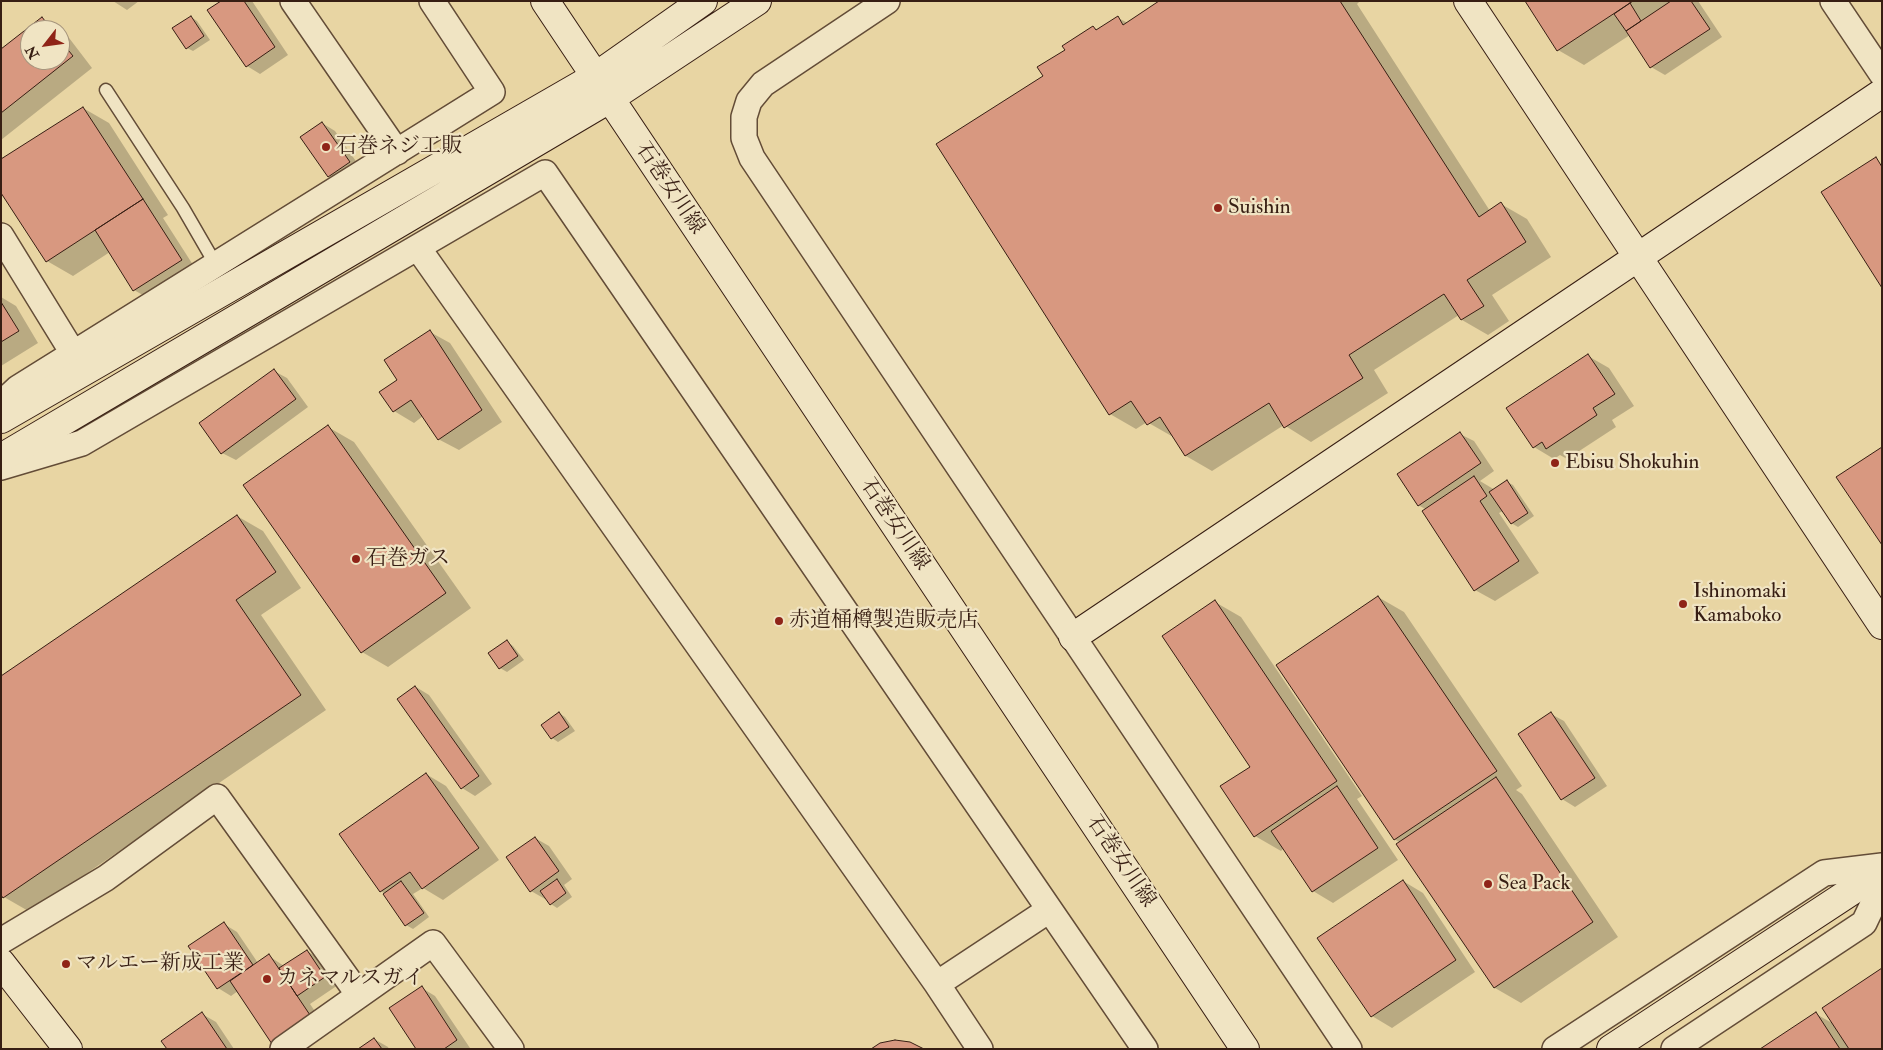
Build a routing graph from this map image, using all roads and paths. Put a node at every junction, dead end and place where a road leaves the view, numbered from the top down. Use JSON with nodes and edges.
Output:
{"nodes":[{"id":1,"x":293,"y":1,"type":"edge"},
{"id":2,"x":432,"y":1,"type":"edge"},
{"id":3,"x":545,"y":1,"type":"edge"},
{"id":4,"x":703,"y":1,"type":"edge"},
{"id":5,"x":757,"y":1,"type":"edge"},
{"id":6,"x":887,"y":1,"type":"edge"},
{"id":7,"x":1468,"y":1,"type":"edge"},
{"id":8,"x":1833,"y":1,"type":"edge"},
{"id":9,"x":1882,"y":74,"type":"edge"},
{"id":10,"x":602,"y":88,"type":"junction"},
{"id":11,"x":106,"y":90,"type":"dead end"},
{"id":12,"x":1882,"y":93,"type":"edge"},
{"id":13,"x":397,"y":152,"type":"junction"},
{"id":14,"x":1,"y":236,"type":"edge"},
{"id":15,"x":418,"y":248,"type":"junction"},
{"id":16,"x":1638,"y":257,"type":"junction"},
{"id":17,"x":216,"y":265,"type":"junction"},
{"id":18,"x":74,"y":353,"type":"junction"},
{"id":19,"x":1,"y":404,"type":"edge"},
{"id":20,"x":1,"y":419,"type":"edge"},
{"id":21,"x":1,"y":458,"type":"edge"},
{"id":22,"x":1,"y":467,"type":"edge"},
{"id":23,"x":1882,"y":625,"type":"edge"},
{"id":24,"x":1073,"y":637,"type":"junction"},
{"id":25,"x":1882,"y":866,"type":"edge"},
{"id":26,"x":1882,"y":871,"type":"edge"},
{"id":27,"x":1882,"y":885,"type":"edge"},
{"id":28,"x":1049,"y":910,"type":"junction"},
{"id":29,"x":1,"y":941,"type":"edge"},
{"id":30,"x":1,"y":963,"type":"edge"},
{"id":31,"x":937,"y":984,"type":"junction"},
{"id":32,"x":359,"y":995,"type":"junction"},
{"id":33,"x":68,"y":1049,"type":"edge"},
{"id":34,"x":283,"y":1049,"type":"edge"},
{"id":35,"x":511,"y":1049,"type":"edge"},
{"id":36,"x":980,"y":1049,"type":"edge"},
{"id":37,"x":1145,"y":1049,"type":"edge"},
{"id":38,"x":1245,"y":1049,"type":"edge"},
{"id":39,"x":1349,"y":1049,"type":"edge"},
{"id":40,"x":1555,"y":1049,"type":"edge"},
{"id":41,"x":1611,"y":1049,"type":"edge"},
{"id":42,"x":1674,"y":1049,"type":"edge"}],
"edges":[{"from":1,"to":13,"type":"street"},
{"from":2,"to":13,"type":"street"},
{"from":3,"to":10,"type":"street","name":"石巻女川線"},
{"from":4,"to":10,"type":"street"},
{"from":5,"to":10,"type":"street"},
{"from":6,"to":24,"type":"street"},
{"from":7,"to":16,"type":"street"},
{"from":8,"to":9,"type":"street"},
{"from":10,"to":20,"type":"street"},
{"from":10,"to":21,"type":"street"},
{"from":10,"to":38,"type":"street","name":"石巻女川線"},
{"from":11,"to":17,"type":"lane"},
{"from":12,"to":16,"type":"street"},
{"from":13,"to":17,"type":"street"},
{"from":14,"to":18,"type":"street"},
{"from":15,"to":22,"type":"street"},
{"from":15,"to":28,"type":"street"},
{"from":15,"to":31,"type":"street"},
{"from":16,"to":23,"type":"street"},
{"from":16,"to":24,"type":"street"},
{"from":17,"to":18,"type":"street"},
{"from":18,"to":19,"type":"street"},
{"from":24,"to":39,"type":"street"},
{"from":25,"to":40,"type":"street"},
{"from":26,"to":41,"type":"street"},
{"from":27,"to":42,"type":"street"},
{"from":28,"to":31,"type":"street"},
{"from":28,"to":37,"type":"street"},
{"from":29,"to":32,"type":"street"},
{"from":30,"to":33,"type":"street"},
{"from":31,"to":36,"type":"street"},
{"from":32,"to":34,"type":"street"},
{"from":32,"to":35,"type":"street"}]}
